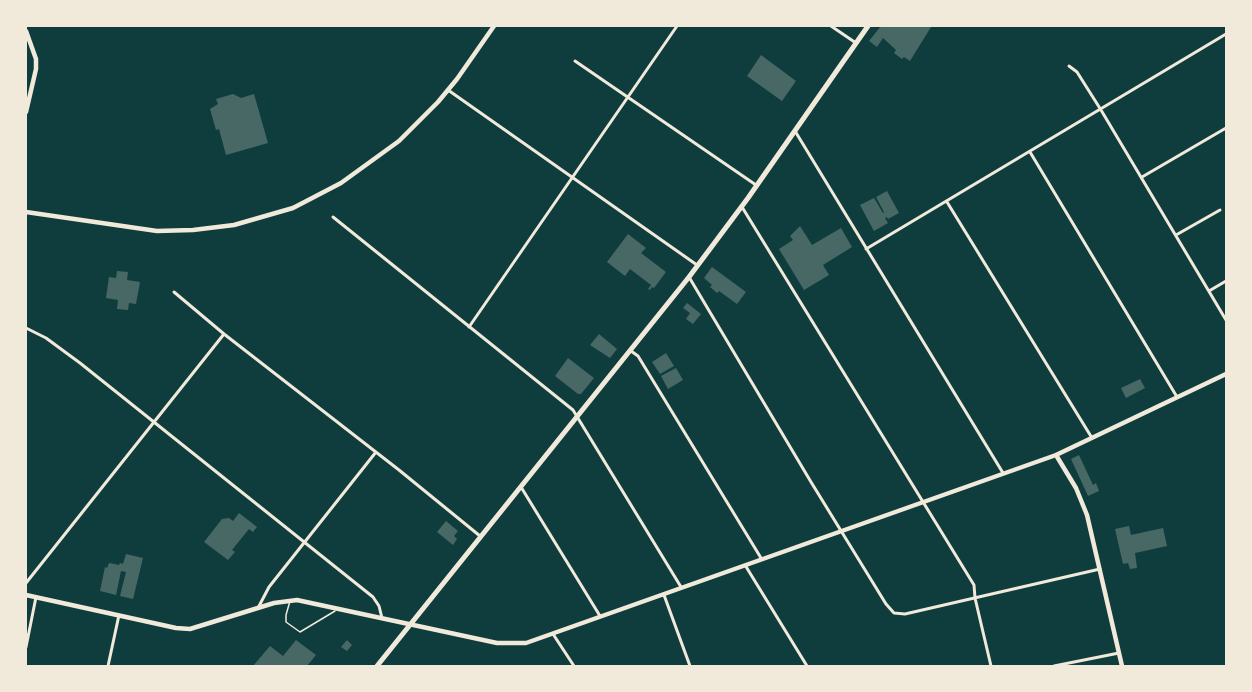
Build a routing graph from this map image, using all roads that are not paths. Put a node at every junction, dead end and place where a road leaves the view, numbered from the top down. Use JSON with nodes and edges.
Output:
{"nodes":[{"id":1,"x":494,"y":26,"type":"edge"},
{"id":2,"x":677,"y":26,"type":"edge"},
{"id":3,"x":831,"y":26,"type":"edge"},
{"id":4,"x":868,"y":26,"type":"edge"},
{"id":5,"x":26,"y":31,"type":"edge"},
{"id":6,"x":1227,"y":34,"type":"edge"},
{"id":7,"x":856,"y":43,"type":"junction"},
{"id":8,"x":575,"y":62,"type":"dead end"},
{"id":9,"x":1069,"y":66,"type":"dead end"},
{"id":10,"x":448,"y":90,"type":"junction"},
{"id":11,"x":627,"y":98,"type":"junction"},
{"id":12,"x":1101,"y":110,"type":"junction"},
{"id":13,"x":26,"y":112,"type":"edge"},
{"id":14,"x":1227,"y":128,"type":"edge"},
{"id":15,"x":795,"y":131,"type":"junction"},
{"id":16,"x":1030,"y":152,"type":"junction"},
{"id":17,"x":1142,"y":177,"type":"junction"},
{"id":18,"x":572,"y":178,"type":"junction"},
{"id":19,"x":757,"y":186,"type":"junction"},
{"id":20,"x":947,"y":202,"type":"junction"},
{"id":21,"x":742,"y":207,"type":"junction"},
{"id":22,"x":1220,"y":210,"type":"dead end"},
{"id":23,"x":26,"y":212,"type":"edge"},
{"id":24,"x":333,"y":217,"type":"dead end"},
{"id":25,"x":1176,"y":235,"type":"junction"},
{"id":26,"x":866,"y":249,"type":"junction"},
{"id":27,"x":698,"y":266,"type":"junction"},
{"id":28,"x":689,"y":278,"type":"junction"},
{"id":29,"x":1227,"y":281,"type":"edge"},
{"id":30,"x":1209,"y":291,"type":"junction"},
{"id":31,"x":174,"y":292,"type":"dead end"},
{"id":32,"x":1227,"y":320,"type":"edge"},
{"id":33,"x":469,"y":327,"type":"junction"},
{"id":34,"x":26,"y":328,"type":"edge"},
{"id":35,"x":224,"y":334,"type":"junction"},
{"id":36,"x":631,"y":351,"type":"junction"},
{"id":37,"x":1227,"y":374,"type":"edge"},
{"id":38,"x":1178,"y":399,"type":"junction"},
{"id":39,"x":578,"y":417,"type":"junction"},
{"id":40,"x":154,"y":423,"type":"junction"},
{"id":41,"x":1092,"y":438,"type":"junction"},
{"id":42,"x":376,"y":452,"type":"junction"},
{"id":43,"x":1056,"y":455,"type":"junction"},
{"id":44,"x":1004,"y":473,"type":"junction"},
{"id":45,"x":521,"y":487,"type":"junction"},
{"id":46,"x":924,"y":502,"type":"junction"},
{"id":47,"x":842,"y":531,"type":"junction"},
{"id":48,"x":481,"y":537,"type":"junction"},
{"id":49,"x":304,"y":542,"type":"junction"},
{"id":50,"x":761,"y":558,"type":"junction"},
{"id":51,"x":745,"y":565,"type":"junction"},
{"id":52,"x":1100,"y":569,"type":"junction"},
{"id":53,"x":26,"y":583,"type":"edge"},
{"id":54,"x":681,"y":587,"type":"junction"},
{"id":55,"x":664,"y":594,"type":"junction"},
{"id":56,"x":26,"y":595,"type":"edge"},
{"id":57,"x":36,"y":597,"type":"junction"},
{"id":58,"x":975,"y":598,"type":"junction"},
{"id":59,"x":291,"y":601,"type":"junction"},
{"id":60,"x":258,"y":608,"type":"junction"},
{"id":61,"x":338,"y":609,"type":"junction"},
{"id":62,"x":119,"y":615,"type":"junction"},
{"id":63,"x":600,"y":617,"type":"junction"},
{"id":64,"x":382,"y":618,"type":"junction"},
{"id":65,"x":412,"y":624,"type":"junction"},
{"id":66,"x":553,"y":634,"type":"junction"},
{"id":67,"x":26,"y":646,"type":"edge"},
{"id":68,"x":1119,"y":653,"type":"junction"},
{"id":69,"x":108,"y":666,"type":"edge"},
{"id":70,"x":377,"y":666,"type":"edge"},
{"id":71,"x":574,"y":666,"type":"edge"},
{"id":72,"x":690,"y":666,"type":"edge"},
{"id":73,"x":807,"y":666,"type":"edge"},
{"id":74,"x":991,"y":666,"type":"edge"},
{"id":75,"x":1054,"y":666,"type":"edge"},
{"id":76,"x":1122,"y":666,"type":"edge"}],
"edges":[{"from":1,"to":10,"type":"street"},
{"from":2,"to":11,"type":"street"},
{"from":3,"to":7,"type":"street"},
{"from":4,"to":7,"type":"main road"},
{"from":5,"to":13,"type":"street"},
{"from":6,"to":12,"type":"street"},
{"from":7,"to":15,"type":"main road"},
{"from":8,"to":11,"type":"street"},
{"from":9,"to":12,"type":"street"},
{"from":10,"to":18,"type":"street"},
{"from":10,"to":23,"type":"street"},
{"from":11,"to":18,"type":"street"},
{"from":11,"to":19,"type":"street"},
{"from":12,"to":16,"type":"street"},
{"from":12,"to":17,"type":"street"},
{"from":14,"to":17,"type":"street"},
{"from":15,"to":19,"type":"main road"},
{"from":15,"to":26,"type":"street"},
{"from":16,"to":20,"type":"street"},
{"from":16,"to":38,"type":"street"},
{"from":17,"to":25,"type":"street"},
{"from":18,"to":27,"type":"street"},
{"from":18,"to":33,"type":"street"},
{"from":19,"to":21,"type":"main road"},
{"from":20,"to":26,"type":"street"},
{"from":20,"to":41,"type":"street"},
{"from":21,"to":27,"type":"main road"},
{"from":21,"to":46,"type":"street"},
{"from":22,"to":25,"type":"street"},
{"from":24,"to":33,"type":"street"},
{"from":25,"to":30,"type":"street"},
{"from":26,"to":44,"type":"street"},
{"from":27,"to":28,"type":"main road"},
{"from":28,"to":36,"type":"main road"},
{"from":28,"to":47,"type":"street"},
{"from":29,"to":30,"type":"street"},
{"from":30,"to":32,"type":"street"},
{"from":31,"to":35,"type":"street"},
{"from":33,"to":39,"type":"street"},
{"from":34,"to":40,"type":"street"},
{"from":35,"to":40,"type":"street"},
{"from":35,"to":42,"type":"street"},
{"from":36,"to":39,"type":"main road"},
{"from":36,"to":50,"type":"street"},
{"from":37,"to":38,"type":"street"},
{"from":38,"to":41,"type":"street"},
{"from":39,"to":45,"type":"main road"},
{"from":39,"to":54,"type":"street"},
{"from":40,"to":49,"type":"street"},
{"from":40,"to":53,"type":"street"},
{"from":41,"to":43,"type":"street"},
{"from":42,"to":48,"type":"street"},
{"from":42,"to":49,"type":"street"},
{"from":43,"to":44,"type":"street"},
{"from":43,"to":52,"type":"street"},
{"from":44,"to":46,"type":"street"},
{"from":45,"to":48,"type":"main road"},
{"from":45,"to":63,"type":"street"},
{"from":46,"to":47,"type":"street"},
{"from":46,"to":58,"type":"street"},
{"from":47,"to":50,"type":"street"},
{"from":47,"to":58,"type":"street"},
{"from":48,"to":65,"type":"main road"},
{"from":49,"to":60,"type":"street"},
{"from":49,"to":64,"type":"street"},
{"from":50,"to":51,"type":"street"},
{"from":51,"to":54,"type":"street"},
{"from":51,"to":73,"type":"street"},
{"from":52,"to":58,"type":"street"},
{"from":52,"to":68,"type":"street"},
{"from":54,"to":55,"type":"street"},
{"from":55,"to":63,"type":"street"},
{"from":55,"to":72,"type":"street"},
{"from":56,"to":57,"type":"street"},
{"from":57,"to":62,"type":"street"},
{"from":57,"to":67,"type":"street"},
{"from":58,"to":74,"type":"street"},
{"from":59,"to":60,"type":"street"},
{"from":59,"to":61,"type":"street"},
{"from":59,"to":61,"type":"lane"},
{"from":60,"to":62,"type":"street"},
{"from":61,"to":64,"type":"street"},
{"from":62,"to":69,"type":"street"},
{"from":63,"to":66,"type":"street"},
{"from":64,"to":65,"type":"street"},
{"from":65,"to":66,"type":"street"},
{"from":65,"to":70,"type":"main road"},
{"from":66,"to":71,"type":"street"},
{"from":68,"to":75,"type":"street"},
{"from":68,"to":76,"type":"street"}]}
